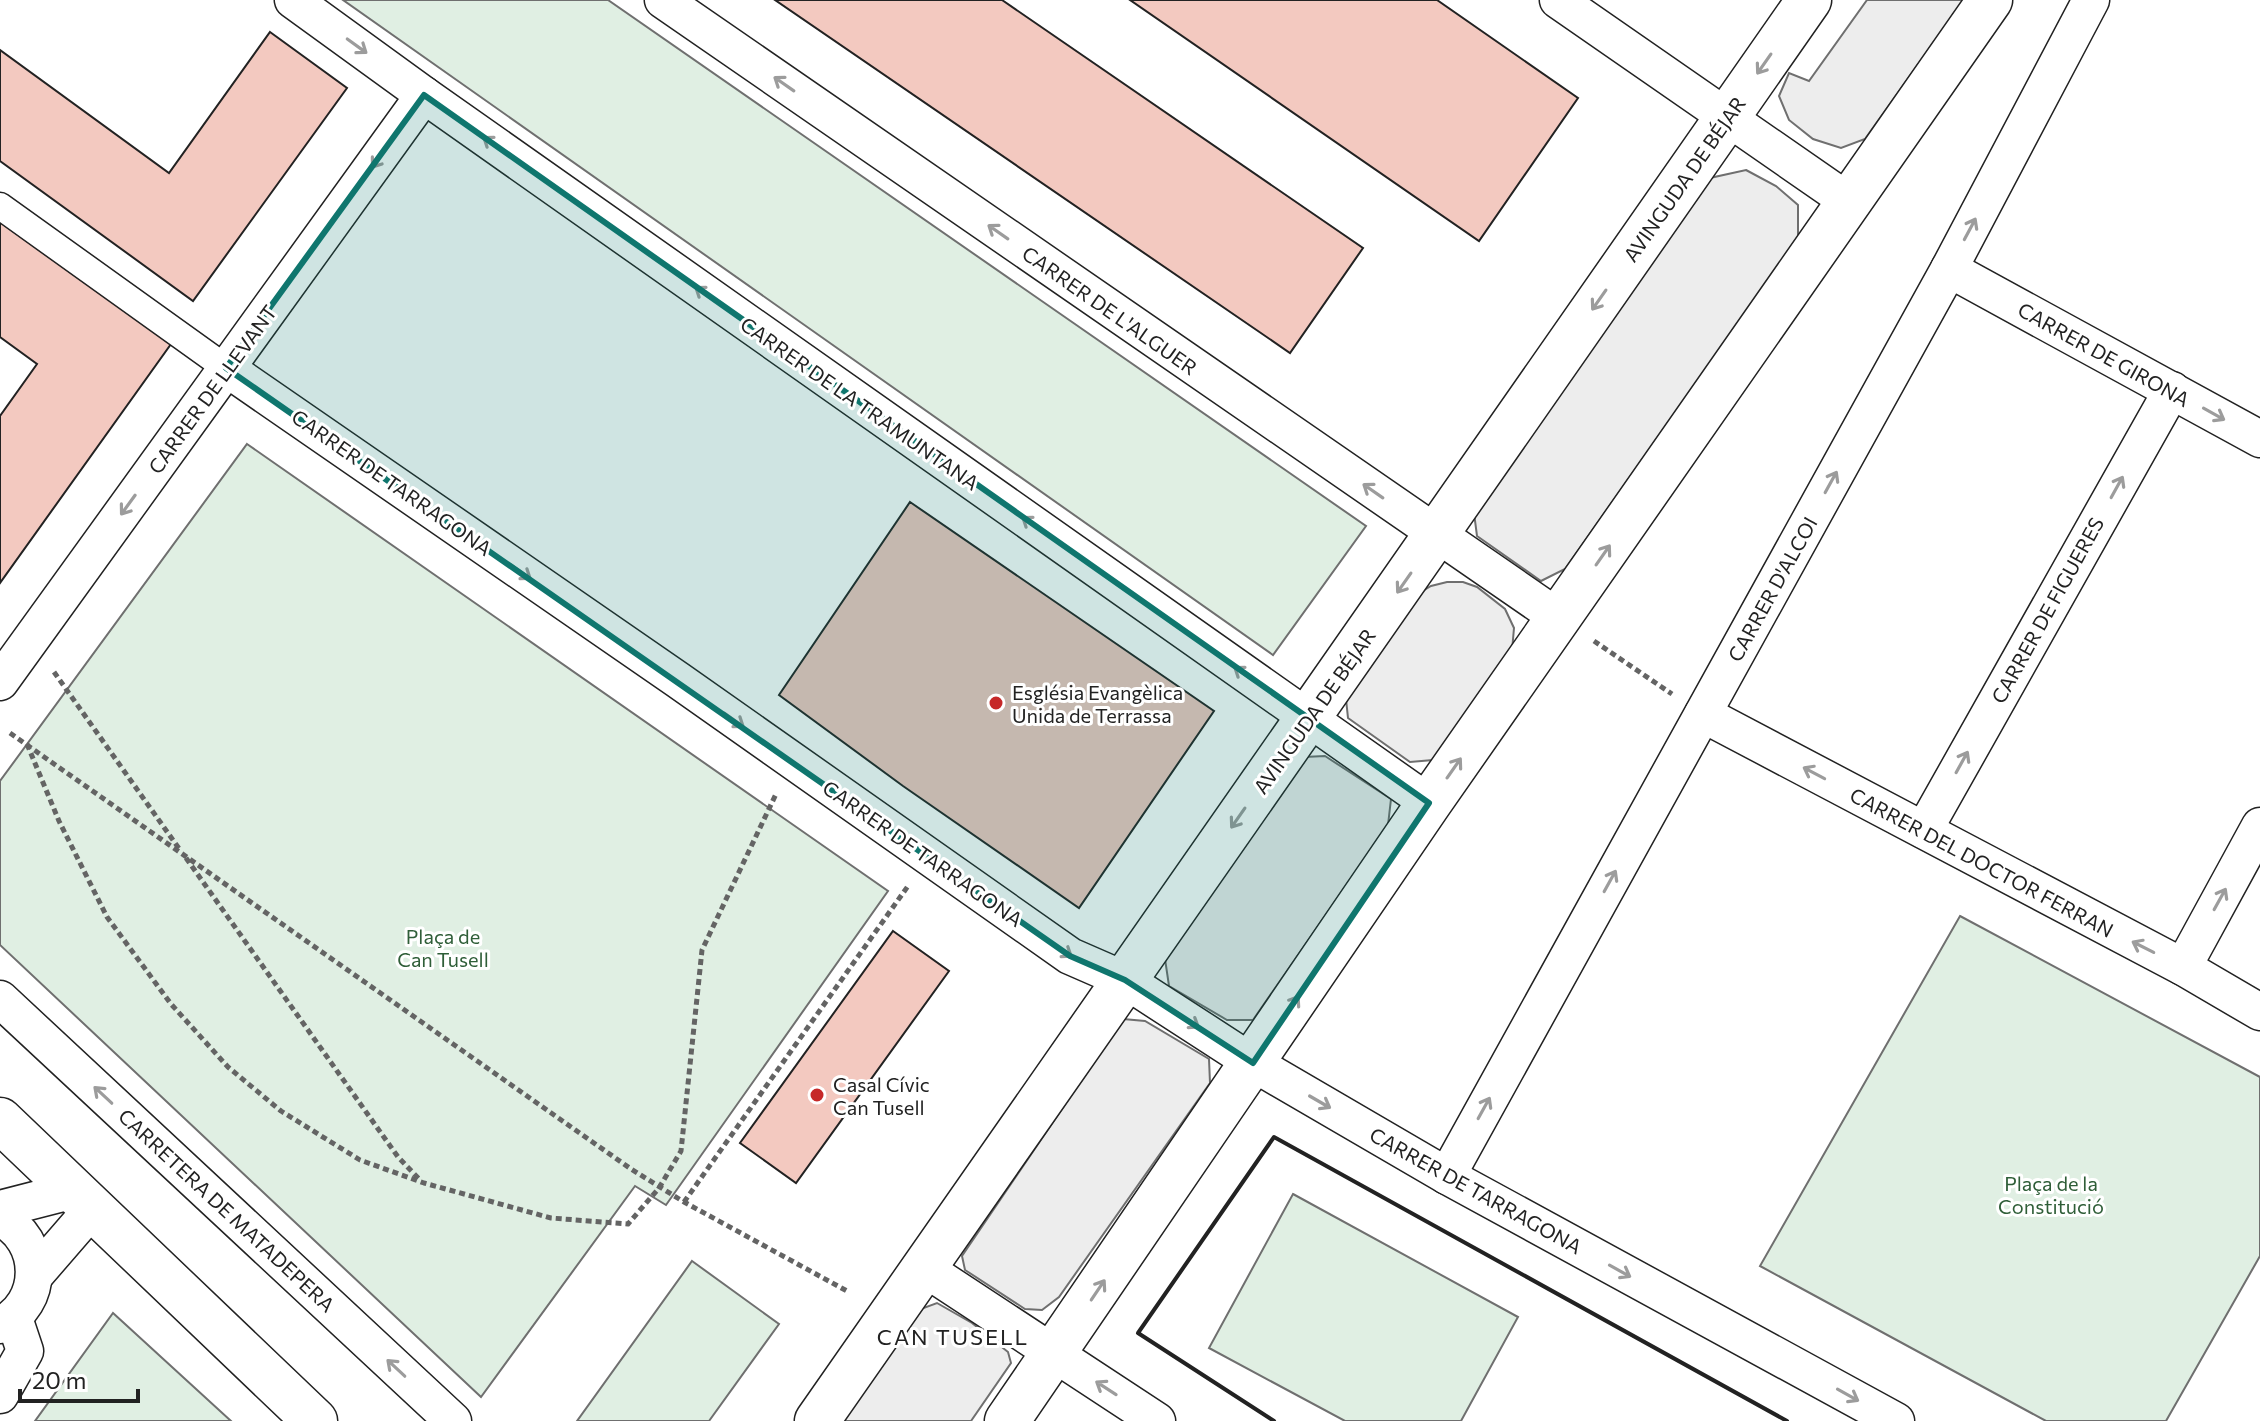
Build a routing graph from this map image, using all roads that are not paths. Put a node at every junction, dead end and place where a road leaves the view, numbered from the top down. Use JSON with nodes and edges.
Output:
{"nodes":[{"id":1,"x":293,"y":0,"type":"edge"},
{"id":2,"x":663,"y":0,"type":"edge"},
{"id":3,"x":1558,"y":0,"type":"edge"},
{"id":4,"x":1809,"y":0,"type":"edge"},
{"id":5,"x":1990,"y":0,"type":"edge"},
{"id":6,"x":2091,"y":0,"type":"edge"},
{"id":7,"x":424,"y":95,"type":"junction"},
{"id":8,"x":1727,"y":116,"type":"junction"},
{"id":9,"x":1848,"y":201,"type":"junction"},
{"id":10,"x":0,"y":206,"type":"edge"},
{"id":11,"x":1949,"y":269,"type":"junction"},
{"id":12,"x":226,"y":368,"type":"junction"},
{"id":13,"x":2172,"y":390,"type":"junction"},
{"id":14,"x":2260,"y":439,"type":"edge"},
{"id":15,"x":1437,"y":536,"type":"junction"},
{"id":16,"x":1559,"y":618,"type":"junction"},
{"id":17,"x":0,"y":682,"type":"edge"},
{"id":18,"x":1703,"y":714,"type":"junction"},
{"id":19,"x":1308,"y":719,"type":"junction"},
{"id":20,"x":1429,"y":803,"type":"junction"},
{"id":21,"x":2260,"y":826,"type":"edge"},
{"id":22,"x":1924,"y":830,"type":"junction"},
{"id":23,"x":2183,"y":967,"type":"junction"},
{"id":24,"x":1125,"y":980,"type":"junction"},
{"id":25,"x":0,"y":999,"type":"edge"},
{"id":26,"x":2260,"y":1012,"type":"edge"},
{"id":27,"x":1253,"y":1063,"type":"junction"},
{"id":28,"x":0,"y":1120,"type":"edge"},
{"id":29,"x":1447,"y":1176,"type":"junction"},
{"id":30,"x":84,"y":1199,"type":"junction"},
{"id":31,"x":0,"y":1209,"type":"edge"},
{"id":32,"x":0,"y":1218,"type":"edge"},
{"id":33,"x":924,"y":1268,"type":"junction"},
{"id":34,"x":35,"y":1275,"type":"junction"},
{"id":35,"x":7,"y":1321,"type":"edge"},
{"id":36,"x":1054,"y":1354,"type":"junction"},
{"id":37,"x":0,"y":1395,"type":"edge"},
{"id":38,"x":315,"y":1421,"type":"edge"},
{"id":39,"x":453,"y":1421,"type":"edge"},
{"id":40,"x":817,"y":1421,"type":"edge"},
{"id":41,"x":1007,"y":1421,"type":"edge"},
{"id":42,"x":1157,"y":1421,"type":"edge"},
{"id":43,"x":1896,"y":1421,"type":"edge"}],
"edges":[{"from":1,"to":7,"type":"street","name":"CARRER DE LA TRAMUNTANA","one_way":true},
{"from":15,"to":2,"type":"street","name":"CARRER DE L'ALGUER","one_way":true},
{"from":3,"to":8,"type":"street"},
{"from":4,"to":8,"type":"main road","name":"AVINGUDA DE BÉJAR","one_way":true},
{"from":5,"to":9,"type":"main road"},
{"from":11,"to":6,"type":"street","name":"CARRER D'ALCOI","one_way":true},
{"from":7,"to":12,"type":"street","name":"CARRER DE LLEVANT","one_way":true},
{"from":19,"to":7,"type":"street","name":"CARRER DE LA TRAMUNTANA","one_way":true},
{"from":8,"to":9,"type":"street"},
{"from":8,"to":15,"type":"main road","name":"AVINGUDA DE BÉJAR","one_way":true},
{"from":16,"to":9,"type":"main road","one_way":true},
{"from":10,"to":12,"type":"street","name":"CARRER DE TARRAGONA"},
{"from":11,"to":13,"type":"street","name":"CARRER DE GIRONA"},
{"from":18,"to":11,"type":"street","name":"CARRER D'ALCOI","one_way":true},
{"from":12,"to":17,"type":"street","name":"CARRER DE LLEVANT","one_way":true},
{"from":12,"to":24,"type":"street","name":"CARRER DE TARRAGONA","one_way":true},
{"from":13,"to":14,"type":"street","name":"CARRER DE GIRONA","one_way":true},
{"from":22,"to":13,"type":"street","name":"CARRER DE FIGUERES","one_way":true},
{"from":15,"to":16,"type":"street","name":"CARRER DE L'ALGUER"},
{"from":15,"to":19,"type":"main road","name":"AVINGUDA DE BÉJAR","one_way":true},
{"from":20,"to":16,"type":"main road","one_way":true},
{"from":22,"to":18,"type":"street","name":"CARRER DEL DOCTOR FERRAN","one_way":true},
{"from":29,"to":18,"type":"street","name":"CARRER D'ALCOI","one_way":true},
{"from":19,"to":20,"type":"street","name":"CARRER DE LA TRAMUNTANA"},
{"from":19,"to":24,"type":"main road","name":"AVINGUDA DE BÉJAR","one_way":true},
{"from":27,"to":20,"type":"main road","one_way":true},
{"from":23,"to":21,"type":"street","one_way":true},
{"from":23,"to":22,"type":"street","name":"CARRER DEL DOCTOR FERRAN","one_way":true},
{"from":23,"to":26,"type":"street","name":"CARRER DEL DOCTOR FERRAN"},
{"from":24,"to":27,"type":"street","name":"CARRER DE TARRAGONA","one_way":true},
{"from":24,"to":33,"type":"main road","name":"AVINGUDA DE BÉJAR"},
{"from":39,"to":25,"type":"street","name":"CARRETERA DE MATADEPERA","one_way":true},
{"from":27,"to":29,"type":"street","name":"CARRER DE TARRAGONA","one_way":true},
{"from":36,"to":27,"type":"main road","one_way":true},
{"from":28,"to":30,"type":"main road"},
{"from":29,"to":43,"type":"street","name":"CARRER DE TARRAGONA","one_way":true},
{"from":30,"to":31,"type":"street"},
{"from":30,"to":34,"type":"street"},
{"from":30,"to":38,"type":"main road"},
{"from":32,"to":34,"type":"street"},
{"from":33,"to":36,"type":"street"},
{"from":33,"to":40,"type":"main road","name":"AVINGUDA DE BÉJAR"},
{"from":34,"to":35,"type":"street"},
{"from":35,"to":37,"type":"street"},
{"from":36,"to":41,"type":"main road"},
{"from":42,"to":36,"type":"street","one_way":true}]}
